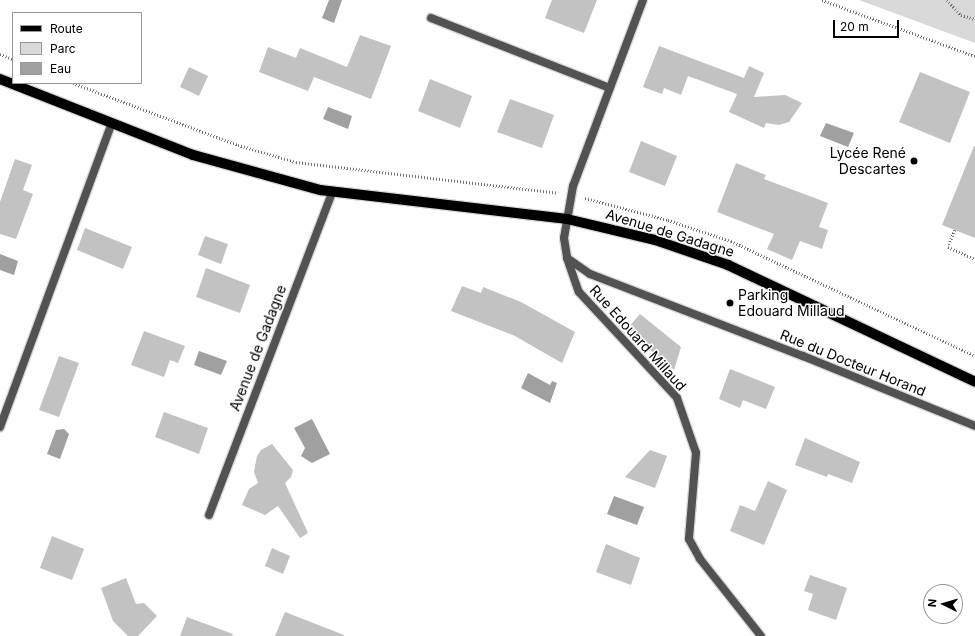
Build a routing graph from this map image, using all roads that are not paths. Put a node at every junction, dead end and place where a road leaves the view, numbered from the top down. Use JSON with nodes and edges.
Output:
{"nodes":[{"id":1,"x":643,"y":0,"type":"edge"},
{"id":2,"x":431,"y":18,"type":"dead end"},
{"id":3,"x":0,"y":79,"type":"edge"},
{"id":4,"x":12,"y":84,"type":"edge"},
{"id":5,"x":13,"y":84,"type":"edge"},
{"id":6,"x":610,"y":88,"type":"junction"},
{"id":7,"x":112,"y":123,"type":"junction"},
{"id":8,"x":333,"y":191,"type":"junction"},
{"id":9,"x":567,"y":219,"type":"junction"},
{"id":10,"x":567,"y":258,"type":"junction"},
{"id":11,"x":975,"y":382,"type":"edge"},
{"id":12,"x":975,"y":426,"type":"edge"},
{"id":13,"x":0,"y":428,"type":"edge"},
{"id":14,"x":209,"y":515,"type":"dead end"},
{"id":15,"x":761,"y":636,"type":"edge"}],
"edges":[{"from":1,"to":6,"type":"street","name":"Rue Edouard Millaud"},
{"from":2,"to":6,"type":"street"},
{"from":3,"to":4,"type":"main road","name":"Avenue de Gadagne"},
{"from":5,"to":7,"type":"main road","name":"Avenue de Gadagne"},
{"from":6,"to":9,"type":"street","name":"Rue Edouard Millaud"},
{"from":7,"to":8,"type":"main road","name":"Avenue de Gadagne"},
{"from":7,"to":13,"type":"street"},
{"from":8,"to":9,"type":"main road","name":"Avenue de Gadagne"},
{"from":8,"to":14,"type":"street","name":"Avenue de Gadagne"},
{"from":9,"to":10,"type":"street","name":"Rue Edouard Millaud"},
{"from":9,"to":11,"type":"main road","name":"Avenue de Gadagne"},
{"from":10,"to":12,"type":"street","name":"Rue du Docteur Horand"},
{"from":10,"to":15,"type":"street","name":"Rue Edouard Millaud"}]}
